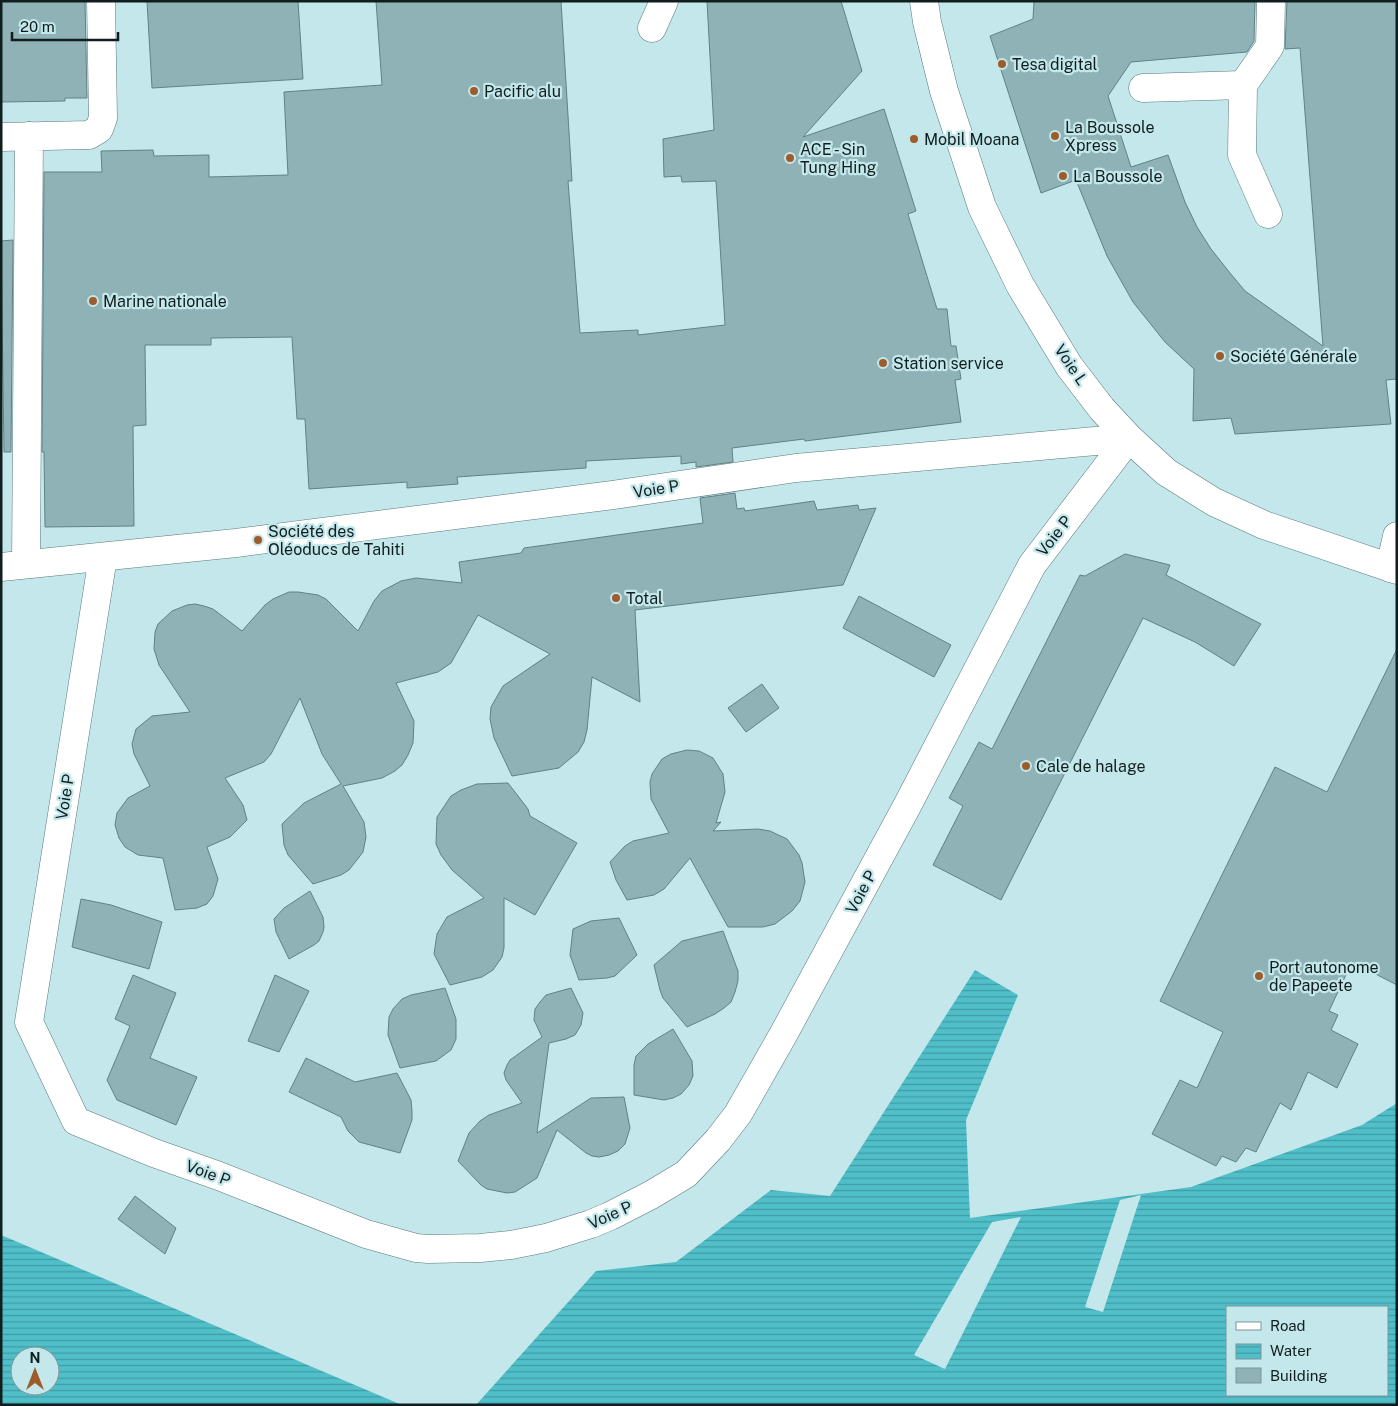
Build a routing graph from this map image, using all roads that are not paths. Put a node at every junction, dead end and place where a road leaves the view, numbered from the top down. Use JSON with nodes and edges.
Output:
{"nodes":[{"id":1,"x":102,"y":1,"type":"edge"},
{"id":2,"x":664,"y":1,"type":"edge"},
{"id":3,"x":924,"y":1,"type":"edge"},
{"id":4,"x":1271,"y":1,"type":"edge"},
{"id":5,"x":652,"y":28,"type":"dead end"},
{"id":6,"x":1243,"y":85,"type":"junction"},
{"id":7,"x":1143,"y":88,"type":"dead end"},
{"id":8,"x":29,"y":136,"type":"junction"},
{"id":9,"x":1,"y":137,"type":"edge"},
{"id":10,"x":1268,"y":214,"type":"dead end"},
{"id":11,"x":1129,"y":438,"type":"junction"},
{"id":12,"x":1397,"y":536,"type":"edge"},
{"id":13,"x":102,"y":557,"type":"junction"},
{"id":14,"x":14,"y":566,"type":"edge"},
{"id":15,"x":1393,"y":569,"type":"edge"}],
"edges":[{"from":1,"to":8,"type":"street"},
{"from":2,"to":5,"type":"street"},
{"from":3,"to":11,"type":"street","name":"Voie L"},
{"from":4,"to":6,"type":"street"},
{"from":6,"to":7,"type":"street"},
{"from":6,"to":10,"type":"street"},
{"from":8,"to":9,"type":"street"},
{"from":8,"to":14,"type":"street"},
{"from":11,"to":13,"type":"street","name":"Voie P"},
{"from":11,"to":13,"type":"street","name":"Voie P"},
{"from":11,"to":15,"type":"street","name":"Voie L"},
{"from":12,"to":15,"type":"street"},
{"from":13,"to":14,"type":"street"}]}
